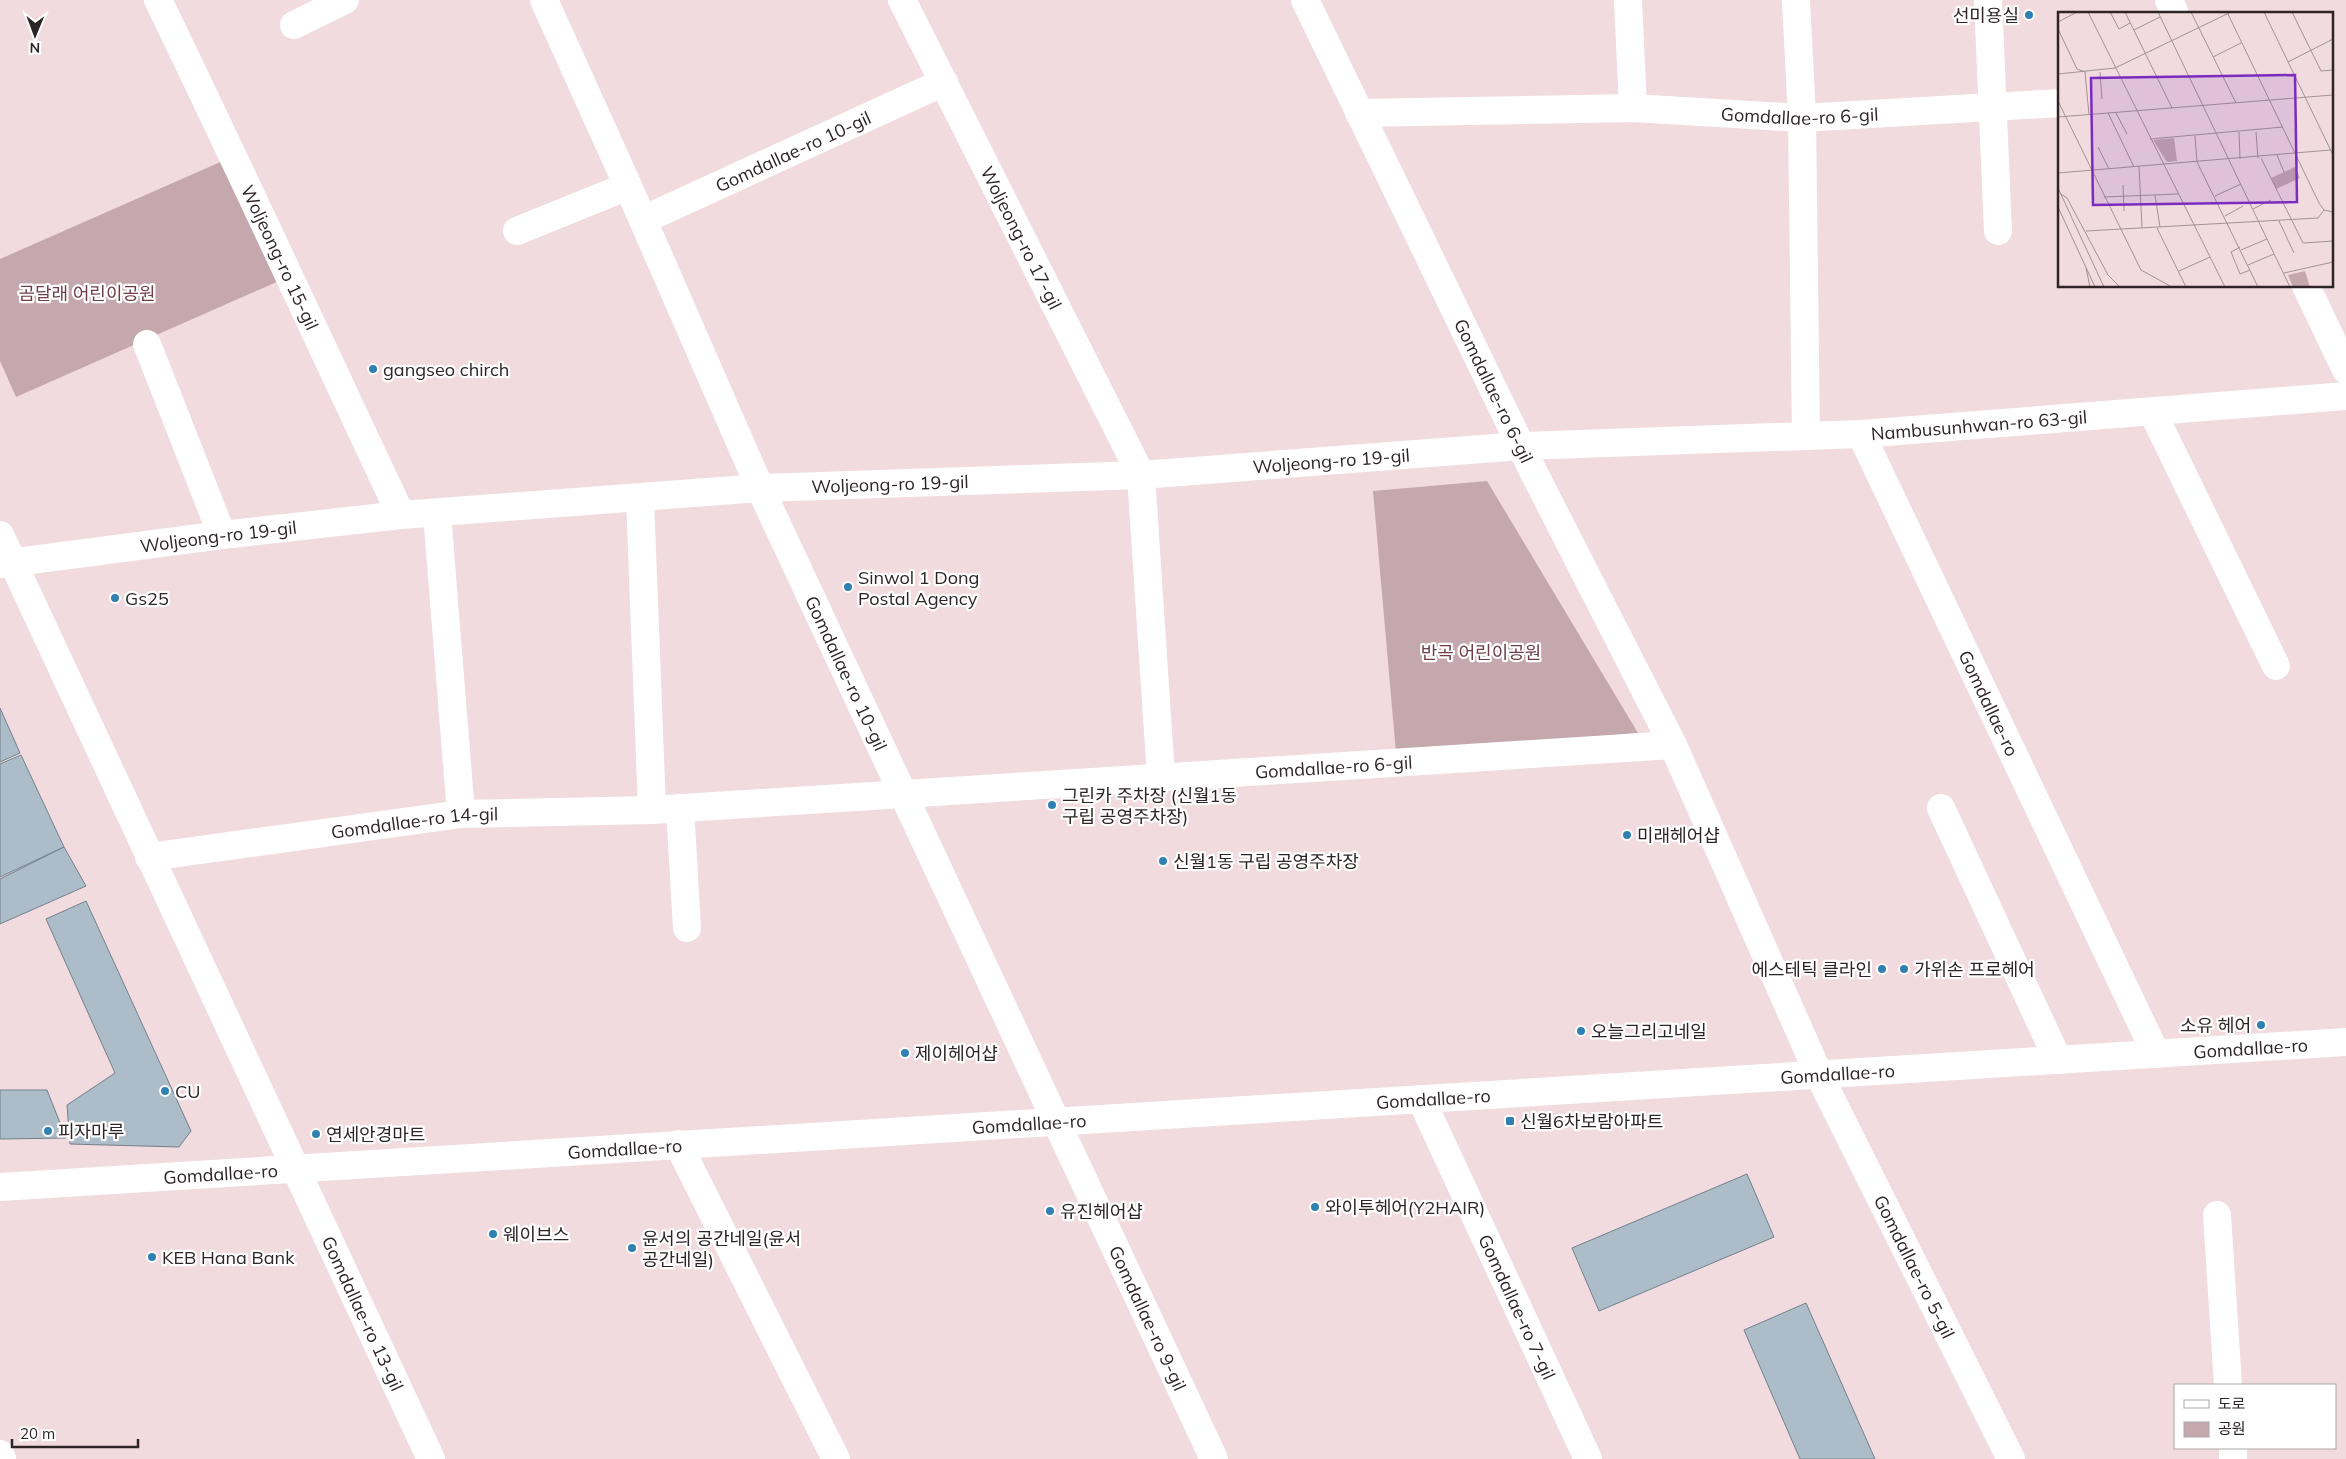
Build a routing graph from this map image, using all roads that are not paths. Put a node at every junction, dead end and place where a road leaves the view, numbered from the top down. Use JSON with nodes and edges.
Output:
{"nodes":[{"id":1,"x":158,"y":0,"type":"edge"},
{"id":2,"x":345,"y":0,"type":"edge"},
{"id":3,"x":544,"y":0,"type":"edge"},
{"id":4,"x":902,"y":0,"type":"edge"},
{"id":5,"x":1305,"y":0,"type":"edge"},
{"id":6,"x":1628,"y":0,"type":"edge"},
{"id":7,"x":1796,"y":0,"type":"edge"},
{"id":8,"x":1988,"y":0,"type":"edge"},
{"id":9,"x":2169,"y":0,"type":"edge"},
{"id":10,"x":2175,"y":12,"type":"edge"},
{"id":11,"x":294,"y":25,"type":"dead end"},
{"id":12,"x":944,"y":82,"type":"junction"},
{"id":13,"x":2058,"y":103,"type":"edge"},
{"id":14,"x":1633,"y":108,"type":"junction"},
{"id":15,"x":1993,"y":108,"type":"junction"},
{"id":16,"x":1359,"y":113,"type":"junction"},
{"id":17,"x":1802,"y":118,"type":"junction"},
{"id":18,"x":628,"y":186,"type":"junction"},
{"id":19,"x":643,"y":220,"type":"junction"},
{"id":20,"x":1998,"y":230,"type":"dead end"},
{"id":21,"x":517,"y":231,"type":"dead end"},
{"id":22,"x":2307,"y":288,"type":"edge"},
{"id":23,"x":148,"y":344,"type":"dead end"},
{"id":24,"x":2346,"y":370,"type":"edge"},
{"id":25,"x":2346,"y":396,"type":"edge"},
{"id":26,"x":2153,"y":413,"type":"junction"},
{"id":27,"x":1861,"y":434,"type":"junction"},
{"id":28,"x":1806,"y":436,"type":"junction"},
{"id":29,"x":1521,"y":446,"type":"junction"},
{"id":30,"x":1141,"y":475,"type":"junction"},
{"id":31,"x":760,"y":488,"type":"junction"},
{"id":32,"x":640,"y":499,"type":"junction"},
{"id":33,"x":437,"y":514,"type":"junction"},
{"id":34,"x":401,"y":515,"type":"junction"},
{"id":35,"x":0,"y":535,"type":"edge"},
{"id":36,"x":222,"y":535,"type":"junction"},
{"id":37,"x":6,"y":563,"type":"edge"},
{"id":38,"x":2276,"y":666,"type":"dead end"},
{"id":39,"x":1673,"y":745,"type":"junction"},
{"id":40,"x":1160,"y":777,"type":"junction"},
{"id":41,"x":905,"y":795,"type":"junction"},
{"id":42,"x":680,"y":808,"type":"junction"},
{"id":43,"x":1941,"y":808,"type":"dead end"},
{"id":44,"x":652,"y":810,"type":"junction"},
{"id":45,"x":461,"y":814,"type":"junction"},
{"id":46,"x":149,"y":857,"type":"junction"},
{"id":47,"x":687,"y":928,"type":"dead end"},
{"id":48,"x":2346,"y":1042,"type":"edge"},
{"id":49,"x":2156,"y":1054,"type":"junction"},
{"id":50,"x":2058,"y":1060,"type":"junction"},
{"id":51,"x":1819,"y":1074,"type":"junction"},
{"id":52,"x":1421,"y":1099,"type":"junction"},
{"id":53,"x":1057,"y":1122,"type":"junction"},
{"id":54,"x":678,"y":1144,"type":"junction"},
{"id":55,"x":294,"y":1168,"type":"junction"},
{"id":56,"x":0,"y":1187,"type":"edge"},
{"id":57,"x":2217,"y":1215,"type":"dead end"},
{"id":58,"x":2228,"y":1384,"type":"edge"},
{"id":59,"x":0,"y":1454,"type":"edge"},
{"id":60,"x":2,"y":1459,"type":"edge"},
{"id":61,"x":430,"y":1459,"type":"edge"},
{"id":62,"x":836,"y":1459,"type":"edge"},
{"id":63,"x":1214,"y":1459,"type":"edge"},
{"id":64,"x":1588,"y":1459,"type":"edge"},
{"id":65,"x":2011,"y":1459,"type":"edge"}],
"edges":[{"from":1,"to":34,"type":"street","name":"Woljeong-ro 15-gil"},
{"from":2,"to":11,"type":"street"},
{"from":3,"to":18,"type":"street","name":"Gomdallae-ro 10-gil"},
{"from":4,"to":12,"type":"street","name":"Woljeong-ro 17-gil"},
{"from":5,"to":16,"type":"street","name":"Gomdallae-ro 6-gil"},
{"from":6,"to":14,"type":"street"},
{"from":7,"to":17,"type":"street"},
{"from":8,"to":15,"type":"street"},
{"from":9,"to":10,"type":"street"},
{"from":12,"to":19,"type":"street","name":"Gomdallae-ro 10-gil"},
{"from":12,"to":30,"type":"street","name":"Woljeong-ro 17-gil"},
{"from":13,"to":15,"type":"street","name":"Gomdallae-ro 6-gil"},
{"from":14,"to":16,"type":"street","name":"Gomdallae-ro 6-gil"},
{"from":14,"to":17,"type":"street","name":"Gomdallae-ro 6-gil"},
{"from":15,"to":17,"type":"street","name":"Gomdallae-ro 6-gil"},
{"from":15,"to":20,"type":"street"},
{"from":16,"to":29,"type":"street","name":"Gomdallae-ro 6-gil"},
{"from":17,"to":28,"type":"street"},
{"from":18,"to":19,"type":"street","name":"Gomdallae-ro 10-gil"},
{"from":18,"to":21,"type":"street"},
{"from":19,"to":31,"type":"street","name":"Gomdallae-ro 10-gil"},
{"from":22,"to":24,"type":"street"},
{"from":23,"to":36,"type":"street"},
{"from":25,"to":26,"type":"street","name":"Nambusunhwan-ro 63-gil"},
{"from":26,"to":27,"type":"street","name":"Nambusunhwan-ro 63-gil"},
{"from":26,"to":38,"type":"street"},
{"from":27,"to":28,"type":"street","name":"Nambusunhwan-ro 63-gil"},
{"from":27,"to":49,"type":"street","name":"Gomdallae-ro"},
{"from":28,"to":29,"type":"street","name":"Nambusunhwan-ro 63-gil"},
{"from":29,"to":30,"type":"street","name":"Woljeong-ro 19-gil"},
{"from":29,"to":39,"type":"street","name":"Gomdallae-ro 6-gil"},
{"from":30,"to":31,"type":"street","name":"Woljeong-ro 19-gil"},
{"from":30,"to":40,"type":"street"},
{"from":31,"to":32,"type":"street","name":"Woljeong-ro 19-gil"},
{"from":31,"to":41,"type":"street","name":"Gomdallae-ro 10-gil"},
{"from":32,"to":33,"type":"street","name":"Woljeong-ro 19-gil"},
{"from":32,"to":44,"type":"street"},
{"from":33,"to":34,"type":"street","name":"Woljeong-ro 19-gil"},
{"from":33,"to":45,"type":"street"},
{"from":34,"to":36,"type":"street","name":"Woljeong-ro 19-gil"},
{"from":35,"to":37,"type":"street"},
{"from":36,"to":37,"type":"street","name":"Woljeong-ro 19-gil"},
{"from":37,"to":46,"type":"street"},
{"from":39,"to":40,"type":"street","name":"Gomdallae-ro 6-gil"},
{"from":39,"to":51,"type":"street","name":"Gomdallae-ro 6-gil"},
{"from":40,"to":41,"type":"street","name":"Gomdallae-ro 6-gil"},
{"from":41,"to":42,"type":"street","name":"Gomdallae-ro 14-gil"},
{"from":41,"to":53,"type":"street","name":"Gomdallae-ro 10-gil"},
{"from":42,"to":44,"type":"street","name":"Gomdallae-ro 14-gil"},
{"from":42,"to":47,"type":"street"},
{"from":43,"to":50,"type":"street"},
{"from":44,"to":45,"type":"street","name":"Gomdallae-ro 14-gil"},
{"from":45,"to":46,"type":"street","name":"Gomdallae-ro 14-gil"},
{"from":46,"to":55,"type":"street"},
{"from":48,"to":49,"type":"street","name":"Gomdallae-ro"},
{"from":49,"to":50,"type":"street","name":"Gomdallae-ro"},
{"from":50,"to":51,"type":"street","name":"Gomdallae-ro"},
{"from":51,"to":52,"type":"street","name":"Gomdallae-ro"},
{"from":51,"to":65,"type":"street","name":"Gomdallae-ro 5-gil"},
{"from":52,"to":53,"type":"street","name":"Gomdallae-ro"},
{"from":52,"to":64,"type":"street","name":"Gomdallae-ro 7-gil"},
{"from":53,"to":54,"type":"street","name":"Gomdallae-ro"},
{"from":53,"to":63,"type":"street","name":"Gomdallae-ro 9-gil"},
{"from":54,"to":55,"type":"street","name":"Gomdallae-ro"},
{"from":54,"to":62,"type":"street"},
{"from":55,"to":56,"type":"street","name":"Gomdallae-ro"},
{"from":55,"to":61,"type":"street","name":"Gomdallae-ro 13-gil"},
{"from":57,"to":58,"type":"street"},
{"from":59,"to":60,"type":"street"}]}
